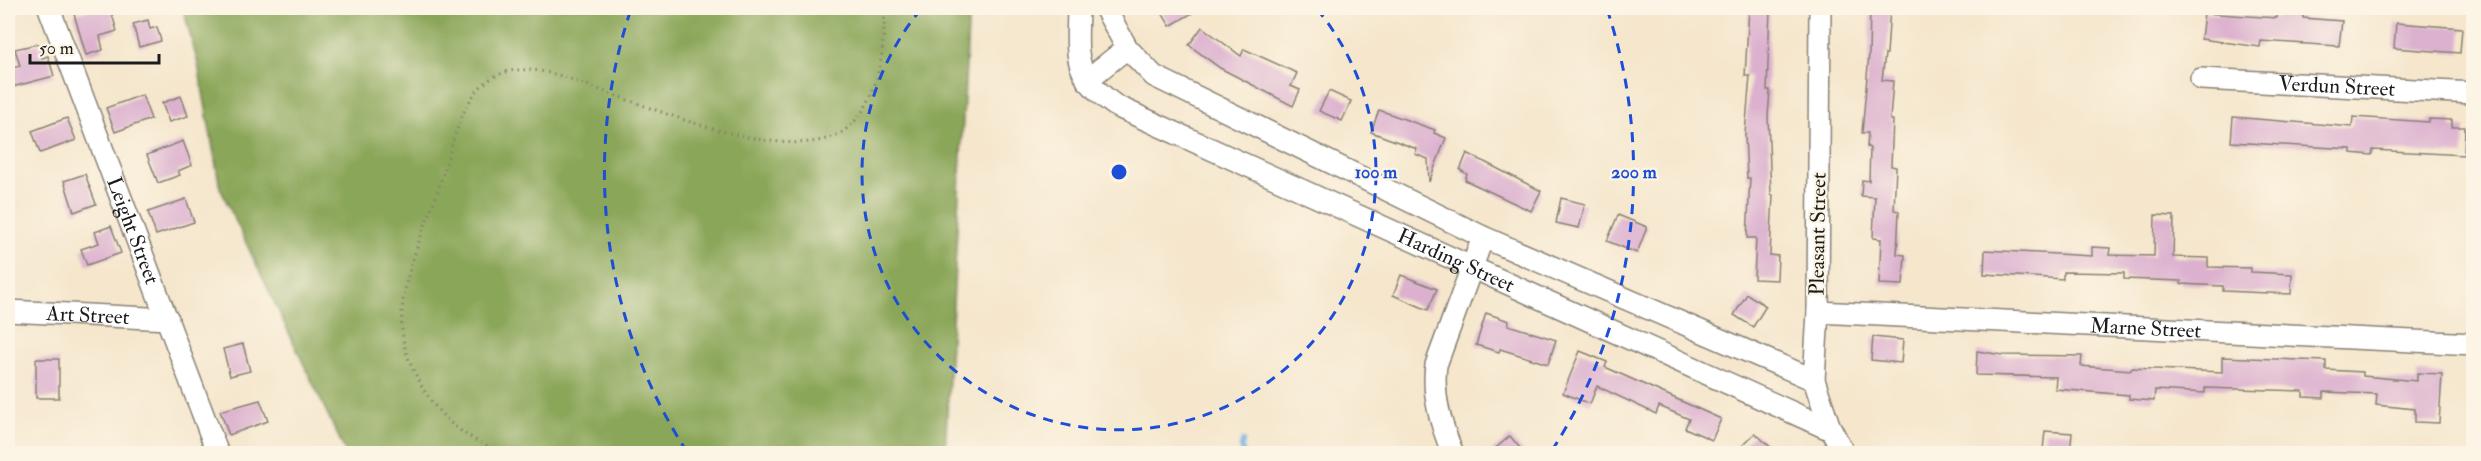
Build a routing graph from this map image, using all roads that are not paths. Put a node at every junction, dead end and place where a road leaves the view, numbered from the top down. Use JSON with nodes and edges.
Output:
{"nodes":[{"id":1,"x":49,"y":8,"type":"edge"},
{"id":2,"x":1078,"y":8,"type":"edge"},
{"id":3,"x":1105,"y":8,"type":"edge"},
{"id":4,"x":1820,"y":8,"type":"edge"},
{"id":5,"x":1127,"y":48,"type":"junction"},
{"id":6,"x":2201,"y":79,"type":"dead end"},
{"id":7,"x":1087,"y":80,"type":"junction"},
{"id":8,"x":2474,"y":93,"type":"edge"},
{"id":9,"x":1483,"y":237,"type":"junction"},
{"id":10,"x":1472,"y":266,"type":"junction"},
{"id":11,"x":8,"y":311,"type":"edge"},
{"id":12,"x":1818,"y":312,"type":"junction"},
{"id":13,"x":168,"y":319,"type":"junction"},
{"id":14,"x":2474,"y":344,"type":"edge"},
{"id":15,"x":1814,"y":380,"type":"junction"},
{"id":16,"x":1831,"y":430,"type":"junction"},
{"id":17,"x":218,"y":453,"type":"edge"},
{"id":18,"x":1453,"y":453,"type":"edge"},
{"id":19,"x":1844,"y":453,"type":"edge"}],
"edges":[{"from":1,"to":13,"type":"street","name":"Leight Street"},
{"from":2,"to":7,"type":"street"},
{"from":3,"to":5,"type":"street","name":"Harding Street"},
{"from":4,"to":12,"type":"street","name":"Pleasant Street"},
{"from":5,"to":7,"type":"street"},
{"from":5,"to":9,"type":"street","name":"Harding Street"},
{"from":6,"to":8,"type":"street","name":"Verdun Street"},
{"from":7,"to":10,"type":"street","name":"Harding Street"},
{"from":9,"to":10,"type":"street"},
{"from":9,"to":15,"type":"street","name":"Harding Street"},
{"from":10,"to":16,"type":"street","name":"Harding Street"},
{"from":10,"to":18,"type":"street"},
{"from":11,"to":13,"type":"street","name":"Art Street"},
{"from":12,"to":14,"type":"street","name":"Marne Street"},
{"from":12,"to":15,"type":"street","name":"Pleasant Street"},
{"from":13,"to":17,"type":"street","name":"Leight Street"},
{"from":15,"to":16,"type":"street","name":"Pleasant Street"},
{"from":16,"to":19,"type":"street","name":"Pleasant Street"}]}
